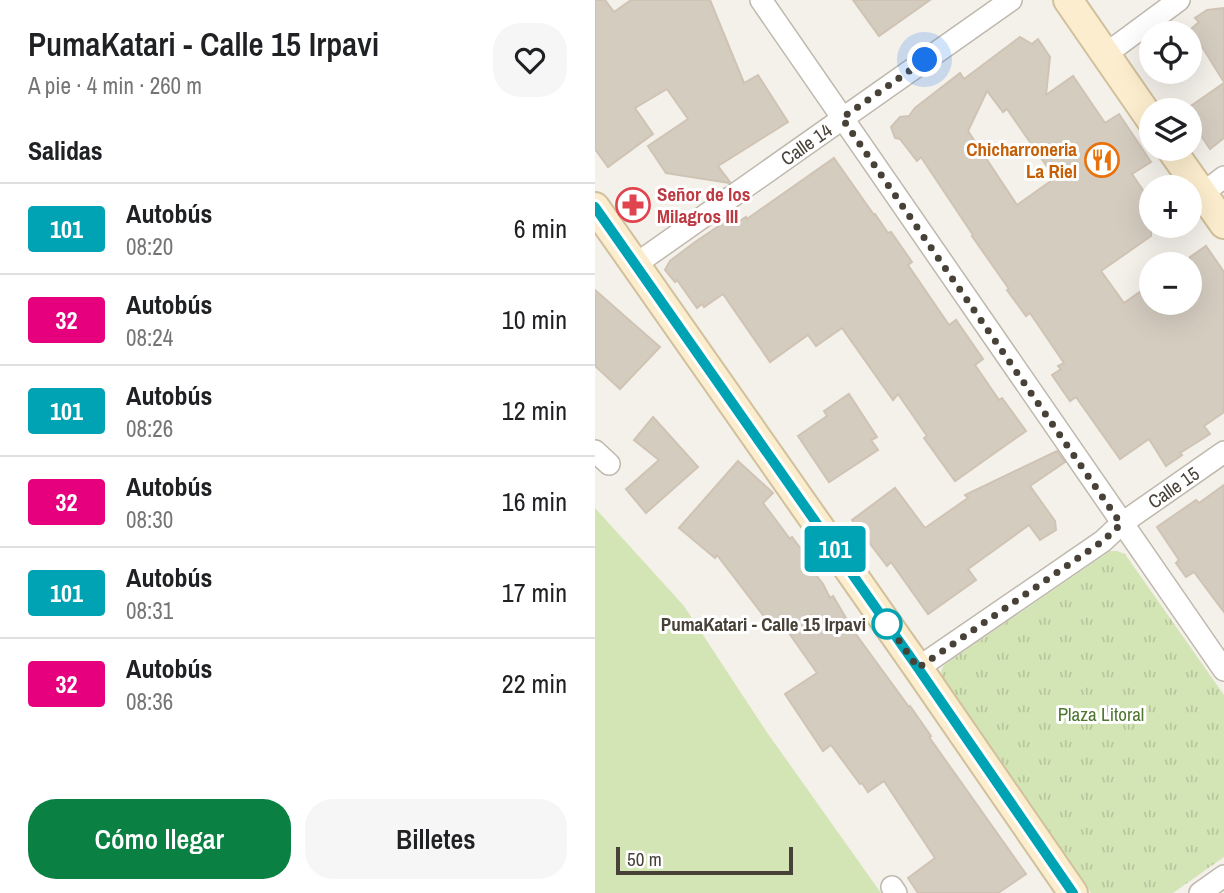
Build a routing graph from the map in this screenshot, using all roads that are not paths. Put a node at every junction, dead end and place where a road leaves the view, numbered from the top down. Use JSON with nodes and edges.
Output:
{"nodes":[{"id":1,"x":761,"y":0,"type":"edge"},
{"id":2,"x":1011,"y":0,"type":"edge"},
{"id":3,"x":1068,"y":0,"type":"edge"},
{"id":4,"x":1179,"y":0,"type":"edge"},
{"id":5,"x":1106,"y":54,"type":"junction"},
{"id":6,"x":1139,"y":102,"type":"edge"},
{"id":7,"x":842,"y":118,"type":"junction"},
{"id":8,"x":1185,"y":161,"type":"edge"},
{"id":9,"x":1213,"y":185,"type":"edge"},
{"id":10,"x":595,"y":207,"type":"edge"},
{"id":11,"x":1224,"y":224,"type":"edge"},
{"id":12,"x":636,"y":264,"type":"junction"},
{"id":13,"x":1224,"y":453,"type":"edge"},
{"id":14,"x":1121,"y":524,"type":"junction"},
{"id":15,"x":918,"y":668,"type":"junction"},
{"id":16,"x":1224,"y":670,"type":"edge"},
{"id":17,"x":1224,"y":876,"type":"edge"},
{"id":18,"x":1073,"y":893,"type":"edge"},
{"id":19,"x":1200,"y":893,"type":"edge"}],
"edges":[{"from":1,"to":7,"type":"street"},
{"from":2,"to":7,"type":"street","name":"Calle 14"},
{"from":3,"to":5,"type":"main road"},
{"from":4,"to":5,"type":"street"},
{"from":5,"to":6,"type":"main road"},
{"from":7,"to":12,"type":"street","name":"Calle 14"},
{"from":7,"to":14,"type":"street"},
{"from":8,"to":9,"type":"main road"},
{"from":9,"to":11,"type":"main road"},
{"from":10,"to":12,"type":"main road"},
{"from":12,"to":15,"type":"main road"},
{"from":13,"to":14,"type":"street","name":"Calle 15"},
{"from":14,"to":15,"type":"street","name":"Calle 15"},
{"from":14,"to":16,"type":"street"},
{"from":15,"to":18,"type":"main road"},
{"from":17,"to":19,"type":"street"}]}
